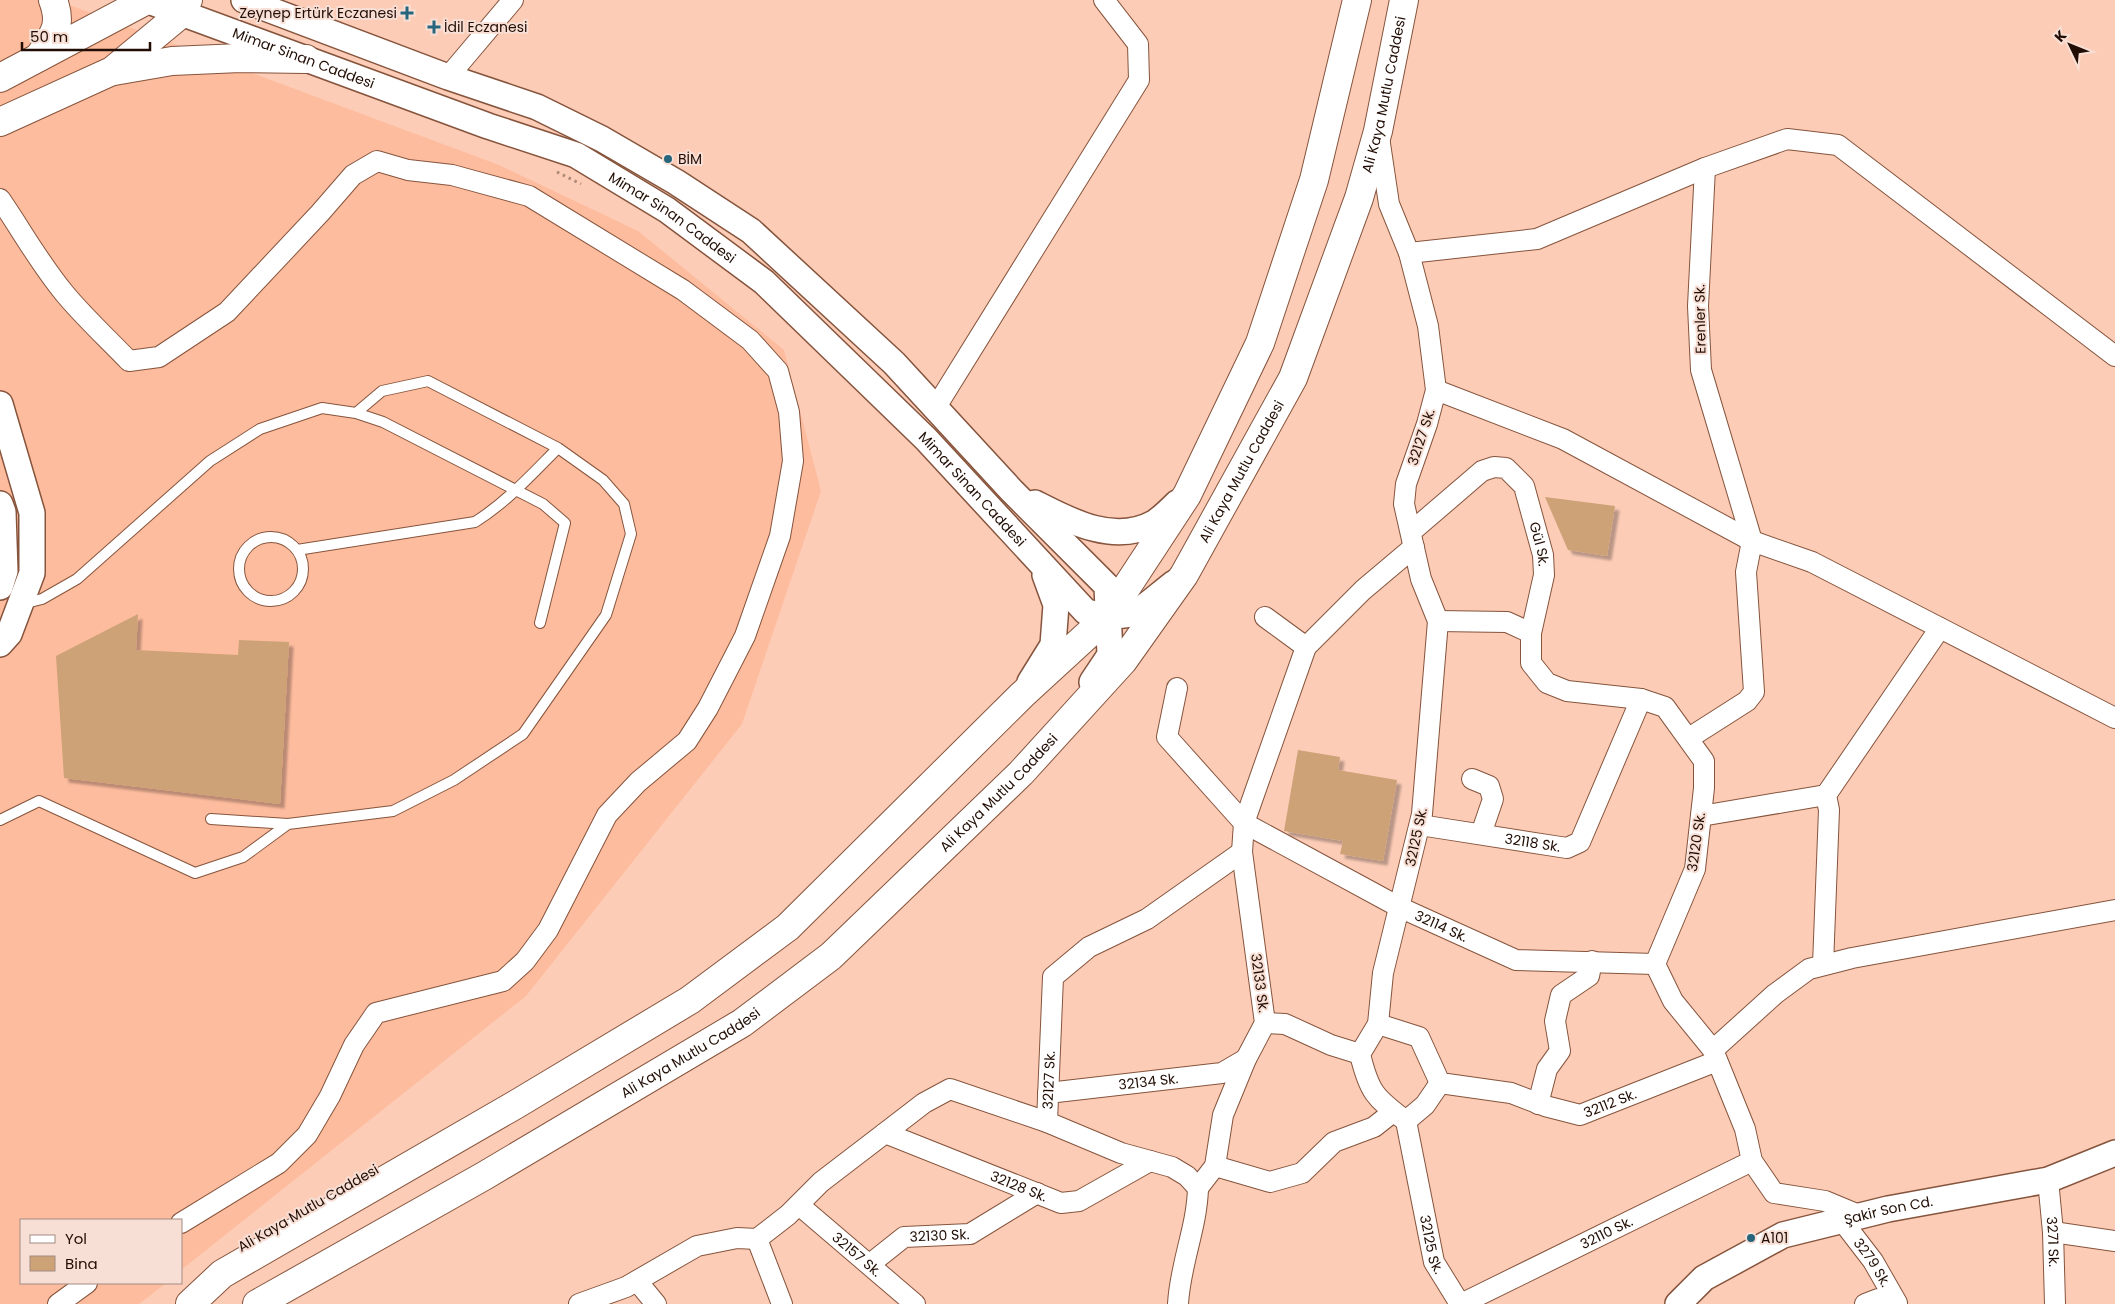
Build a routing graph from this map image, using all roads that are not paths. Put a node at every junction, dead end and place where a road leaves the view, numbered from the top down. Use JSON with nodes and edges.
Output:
{"nodes":[{"id":1,"x":53,"y":0,"type":"edge"},
{"id":2,"x":146,"y":0,"type":"edge"},
{"id":3,"x":244,"y":0,"type":"edge"},
{"id":4,"x":513,"y":0,"type":"edge"},
{"id":5,"x":1104,"y":0,"type":"edge"},
{"id":6,"x":1357,"y":0,"type":"edge"},
{"id":7,"x":1404,"y":0,"type":"edge"},
{"id":8,"x":185,"y":7,"type":"edge"},
{"id":9,"x":39,"y":58,"type":"junction"},
{"id":10,"x":306,"y":59,"type":"junction"},
{"id":11,"x":112,"y":71,"type":"junction"},
{"id":12,"x":448,"y":77,"type":"junction"},
{"id":13,"x":0,"y":78,"type":"edge"},
{"id":14,"x":0,"y":122,"type":"edge"},
{"id":15,"x":1378,"y":131,"type":"junction"},
{"id":16,"x":1705,"y":168,"type":"junction"},
{"id":17,"x":1359,"y":198,"type":"junction"},
{"id":18,"x":0,"y":199,"type":"edge"},
{"id":19,"x":1390,"y":204,"type":"junction"},
{"id":20,"x":1409,"y":253,"type":"junction"},
{"id":21,"x":2115,"y":356,"type":"edge"},
{"id":22,"x":1436,"y":390,"type":"junction"},
{"id":23,"x":0,"y":404,"type":"edge"},
{"id":24,"x":936,"y":406,"type":"junction"},
{"id":25,"x":356,"y":413,"type":"junction"},
{"id":26,"x":558,"y":448,"type":"junction"},
{"id":27,"x":515,"y":490,"type":"junction"},
{"id":28,"x":1012,"y":492,"type":"junction"},
{"id":29,"x":1187,"y":495,"type":"junction"},
{"id":30,"x":0,"y":504,"type":"edge"},
{"id":31,"x":2,"y":536,"type":"edge"},
{"id":32,"x":1412,"y":539,"type":"junction"},
{"id":33,"x":1752,"y":541,"type":"junction"},
{"id":34,"x":297,"y":550,"type":"junction"},
{"id":35,"x":1041,"y":564,"type":"junction"},
{"id":36,"x":1184,"y":575,"type":"junction"},
{"id":37,"x":0,"y":587,"type":"edge"},
{"id":38,"x":21,"y":604,"type":"junction"},
{"id":39,"x":1096,"y":615,"type":"junction"},
{"id":40,"x":1265,"y":617,"type":"dead end"},
{"id":41,"x":1438,"y":621,"type":"junction"},
{"id":42,"x":540,"y":623,"type":"dead end"},
{"id":43,"x":1940,"y":628,"type":"junction"},
{"id":44,"x":1531,"y":633,"type":"junction"},
{"id":45,"x":0,"y":644,"type":"edge"},
{"id":46,"x":1306,"y":647,"type":"junction"},
{"id":47,"x":1177,"y":688,"type":"dead end"},
{"id":48,"x":1022,"y":695,"type":"junction"},
{"id":49,"x":1641,"y":699,"type":"junction"},
{"id":50,"x":2115,"y":718,"type":"edge"},
{"id":51,"x":1060,"y":731,"type":"junction"},
{"id":52,"x":1689,"y":738,"type":"junction"},
{"id":53,"x":1472,"y":779,"type":"dead end"},
{"id":54,"x":1826,"y":795,"type":"junction"},
{"id":55,"x":1701,"y":816,"type":"junction"},
{"id":56,"x":211,"y":819,"type":"dead end"},
{"id":57,"x":0,"y":820,"type":"edge"},
{"id":58,"x":1244,"y":823,"type":"junction"},
{"id":59,"x":288,"y":824,"type":"junction"},
{"id":60,"x":1420,"y":825,"type":"junction"},
{"id":61,"x":1481,"y":834,"type":"junction"},
{"id":62,"x":1242,"y":852,"type":"junction"},
{"id":63,"x":1399,"y":906,"type":"junction"},
{"id":64,"x":2115,"y":910,"type":"edge"},
{"id":65,"x":1592,"y":961,"type":"junction"},
{"id":66,"x":1655,"y":964,"type":"junction"},
{"id":67,"x":1823,"y":965,"type":"junction"},
{"id":68,"x":1265,"y":1023,"type":"junction"},
{"id":69,"x":1378,"y":1024,"type":"junction"},
{"id":70,"x":1360,"y":1054,"type":"junction"},
{"id":71,"x":1715,"y":1055,"type":"junction"},
{"id":72,"x":1246,"y":1059,"type":"junction"},
{"id":73,"x":1440,"y":1083,"type":"junction"},
{"id":74,"x":1048,"y":1093,"type":"junction"},
{"id":75,"x":1538,"y":1104,"type":"junction"},
{"id":76,"x":1400,"y":1117,"type":"junction"},
{"id":77,"x":1047,"y":1122,"type":"junction"},
{"id":78,"x":885,"y":1133,"type":"junction"},
{"id":79,"x":2115,"y":1153,"type":"edge"},
{"id":80,"x":1150,"y":1161,"type":"junction"},
{"id":81,"x":1752,"y":1161,"type":"junction"},
{"id":82,"x":1214,"y":1166,"type":"junction"},
{"id":83,"x":2048,"y":1180,"type":"junction"},
{"id":84,"x":1198,"y":1188,"type":"junction"},
{"id":85,"x":1037,"y":1193,"type":"junction"},
{"id":86,"x":799,"y":1205,"type":"junction"},
{"id":87,"x":1852,"y":1219,"type":"junction"},
{"id":88,"x":182,"y":1223,"type":"edge"},
{"id":89,"x":2053,"y":1232,"type":"junction"},
{"id":90,"x":757,"y":1239,"type":"junction"},
{"id":91,"x":2115,"y":1241,"type":"edge"},
{"id":92,"x":870,"y":1264,"type":"junction"},
{"id":93,"x":637,"y":1281,"type":"junction"},
{"id":94,"x":86,"y":1284,"type":"edge"},
{"id":95,"x":58,"y":1304,"type":"edge"},
{"id":96,"x":190,"y":1304,"type":"edge"},
{"id":97,"x":257,"y":1304,"type":"edge"},
{"id":98,"x":579,"y":1304,"type":"edge"},
{"id":99,"x":656,"y":1304,"type":"edge"},
{"id":100,"x":782,"y":1304,"type":"edge"},
{"id":101,"x":915,"y":1304,"type":"edge"},
{"id":102,"x":1178,"y":1304,"type":"edge"},
{"id":103,"x":1461,"y":1304,"type":"edge"},
{"id":104,"x":1678,"y":1304,"type":"edge"},
{"id":105,"x":1865,"y":1304,"type":"edge"},
{"id":106,"x":1898,"y":1304,"type":"edge"},
{"id":107,"x":2055,"y":1304,"type":"edge"}],
"edges":[{"from":1,"to":9,"type":"main road"},
{"from":2,"to":8,"type":"street","name":"Mimar Sinan Caddesi"},
{"from":2,"to":9,"type":"main road"},
{"from":3,"to":12,"type":"street","name":"Mimar Sinan Caddesi"},
{"from":4,"to":12,"type":"street"},
{"from":5,"to":24,"type":"street"},
{"from":6,"to":29,"type":"main road","name":"Ali Kaya Mutlu Caddesi"},
{"from":7,"to":15,"type":"main road","name":"Ali Kaya Mutlu Caddesi"},
{"from":8,"to":10,"type":"street","name":"Mimar Sinan Caddesi"},
{"from":8,"to":11,"type":"main road"},
{"from":9,"to":13,"type":"main road"},
{"from":10,"to":11,"type":"main road"},
{"from":10,"to":35,"type":"street","name":"Mimar Sinan Caddesi"},
{"from":11,"to":14,"type":"main road"},
{"from":12,"to":24,"type":"street","name":"Mimar Sinan Caddesi"},
{"from":15,"to":17,"type":"main road","name":"Ali Kaya Mutlu Caddesi"},
{"from":15,"to":19,"type":"street","name":"32127 Sk."},
{"from":16,"to":20,"type":"street"},
{"from":16,"to":21,"type":"street"},
{"from":16,"to":33,"type":"street","name":"Erenler Sk."},
{"from":17,"to":19,"type":"street"},
{"from":17,"to":36,"type":"main road","name":"Ali Kaya Mutlu Caddesi"},
{"from":18,"to":88,"type":"street"},
{"from":19,"to":20,"type":"street","name":"32127 Sk."},
{"from":20,"to":22,"type":"street","name":"32127 Sk."},
{"from":22,"to":32,"type":"street","name":"32127 Sk."},
{"from":22,"to":33,"type":"street"},
{"from":23,"to":38,"type":"street"},
{"from":24,"to":28,"type":"street","name":"Mimar Sinan Caddesi"},
{"from":25,"to":26,"type":"lane"},
{"from":25,"to":27,"type":"lane"},
{"from":25,"to":38,"type":"lane"},
{"from":26,"to":27,"type":"lane"},
{"from":26,"to":59,"type":"lane"},
{"from":27,"to":34,"type":"lane"},
{"from":27,"to":42,"type":"lane"},
{"from":28,"to":29,"type":"street"},
{"from":28,"to":39,"type":"street","name":"Mimar Sinan Caddesi"},
{"from":29,"to":39,"type":"main road","name":"Ali Kaya Mutlu Caddesi"},
{"from":30,"to":31,"type":"street"},
{"from":31,"to":37,"type":"street"},
{"from":32,"to":41,"type":"street","name":"32125 Sk."},
{"from":32,"to":44,"type":"street","name":"Gül Sk."},
{"from":32,"to":46,"type":"street"},
{"from":33,"to":43,"type":"street"},
{"from":33,"to":52,"type":"street","name":"Erenler Sk."},
{"from":34,"to":34,"type":"lane"},
{"from":35,"to":39,"type":"street","name":"Mimar Sinan Caddesi"},
{"from":35,"to":48,"type":"street"},
{"from":36,"to":39,"type":"street"},
{"from":36,"to":51,"type":"main road","name":"Ali Kaya Mutlu Caddesi"},
{"from":38,"to":45,"type":"street"},
{"from":39,"to":48,"type":"main road","name":"Ali Kaya Mutlu Caddesi"},
{"from":39,"to":51,"type":"street","name":"Mimar Sinan Caddesi"},
{"from":40,"to":46,"type":"street"},
{"from":41,"to":44,"type":"street"},
{"from":41,"to":60,"type":"street","name":"32125 Sk."},
{"from":43,"to":50,"type":"street"},
{"from":43,"to":54,"type":"street"},
{"from":44,"to":49,"type":"street","name":"32120 Sk."},
{"from":46,"to":58,"type":"street"},
{"from":47,"to":58,"type":"street","name":"32114 Sk."},
{"from":48,"to":96,"type":"main road","name":"Ali Kaya Mutlu Caddesi"},
{"from":49,"to":52,"type":"street","name":"32120 Sk."},
{"from":49,"to":61,"type":"street","name":"32118 Sk."},
{"from":51,"to":97,"type":"main road","name":"Ali Kaya Mutlu Caddesi"},
{"from":52,"to":55,"type":"street","name":"32120 Sk."},
{"from":53,"to":61,"type":"street"},
{"from":54,"to":55,"type":"street"},
{"from":54,"to":67,"type":"street"},
{"from":55,"to":66,"type":"street","name":"32120 Sk."},
{"from":56,"to":59,"type":"lane"},
{"from":57,"to":59,"type":"lane"},
{"from":58,"to":62,"type":"street","name":"32133 Sk."},
{"from":58,"to":63,"type":"street","name":"32114 Sk."},
{"from":60,"to":61,"type":"street","name":"32118 Sk."},
{"from":60,"to":63,"type":"street","name":"32125 Sk."},
{"from":62,"to":68,"type":"street","name":"32133 Sk."},
{"from":62,"to":74,"type":"street","name":"32127 Sk."},
{"from":63,"to":65,"type":"street","name":"32114 Sk."},
{"from":63,"to":69,"type":"street","name":"32125 Sk."},
{"from":64,"to":67,"type":"street"},
{"from":65,"to":66,"type":"street","name":"32114 Sk."},
{"from":65,"to":75,"type":"street"},
{"from":66,"to":71,"type":"street"},
{"from":67,"to":71,"type":"street"},
{"from":68,"to":70,"type":"street"},
{"from":68,"to":72,"type":"street","name":"32133 Sk."},
{"from":69,"to":70,"type":"street","name":"32125 Sk."},
{"from":69,"to":73,"type":"street"},
{"from":70,"to":76,"type":"street"},
{"from":71,"to":75,"type":"street","name":"32112 Sk."},
{"from":71,"to":81,"type":"street"},
{"from":72,"to":74,"type":"street","name":"32134 Sk."},
{"from":72,"to":82,"type":"street","name":"32133 Sk."},
{"from":73,"to":75,"type":"street","name":"32112 Sk."},
{"from":73,"to":76,"type":"street"},
{"from":74,"to":77,"type":"street","name":"32127 Sk."},
{"from":76,"to":82,"type":"street"},
{"from":76,"to":103,"type":"street","name":"32125 Sk."},
{"from":77,"to":78,"type":"street","name":"32127 Sk."},
{"from":77,"to":80,"type":"street"},
{"from":78,"to":85,"type":"street","name":"32128 Sk."},
{"from":78,"to":86,"type":"street","name":"32127 Sk."},
{"from":79,"to":83,"type":"street","name":"Şakir Son Cd."},
{"from":80,"to":84,"type":"street"},
{"from":80,"to":85,"type":"street","name":"32128 Sk."},
{"from":81,"to":87,"type":"street"},
{"from":81,"to":103,"type":"street","name":"32110 Sk."},
{"from":82,"to":84,"type":"street","name":"32133 Sk."},
{"from":83,"to":87,"type":"street","name":"Şakir Son Cd."},
{"from":83,"to":89,"type":"street","name":"3271 Sk."},
{"from":84,"to":102,"type":"street"},
{"from":85,"to":92,"type":"street","name":"32130 Sk."},
{"from":86,"to":90,"type":"street","name":"32127 Sk."},
{"from":86,"to":92,"type":"street","name":"32157 Sk."},
{"from":87,"to":104,"type":"street","name":"Şakir Son Cd."},
{"from":87,"to":106,"type":"street","name":"3279 Sk."},
{"from":89,"to":91,"type":"street"},
{"from":89,"to":107,"type":"street","name":"3271 Sk."},
{"from":90,"to":93,"type":"street"},
{"from":90,"to":100,"type":"street"},
{"from":92,"to":101,"type":"street","name":"32157 Sk."},
{"from":93,"to":98,"type":"street"},
{"from":93,"to":99,"type":"street"},
{"from":94,"to":95,"type":"street"},
{"from":105,"to":106,"type":"street","name":"3279 Sk."}]}
